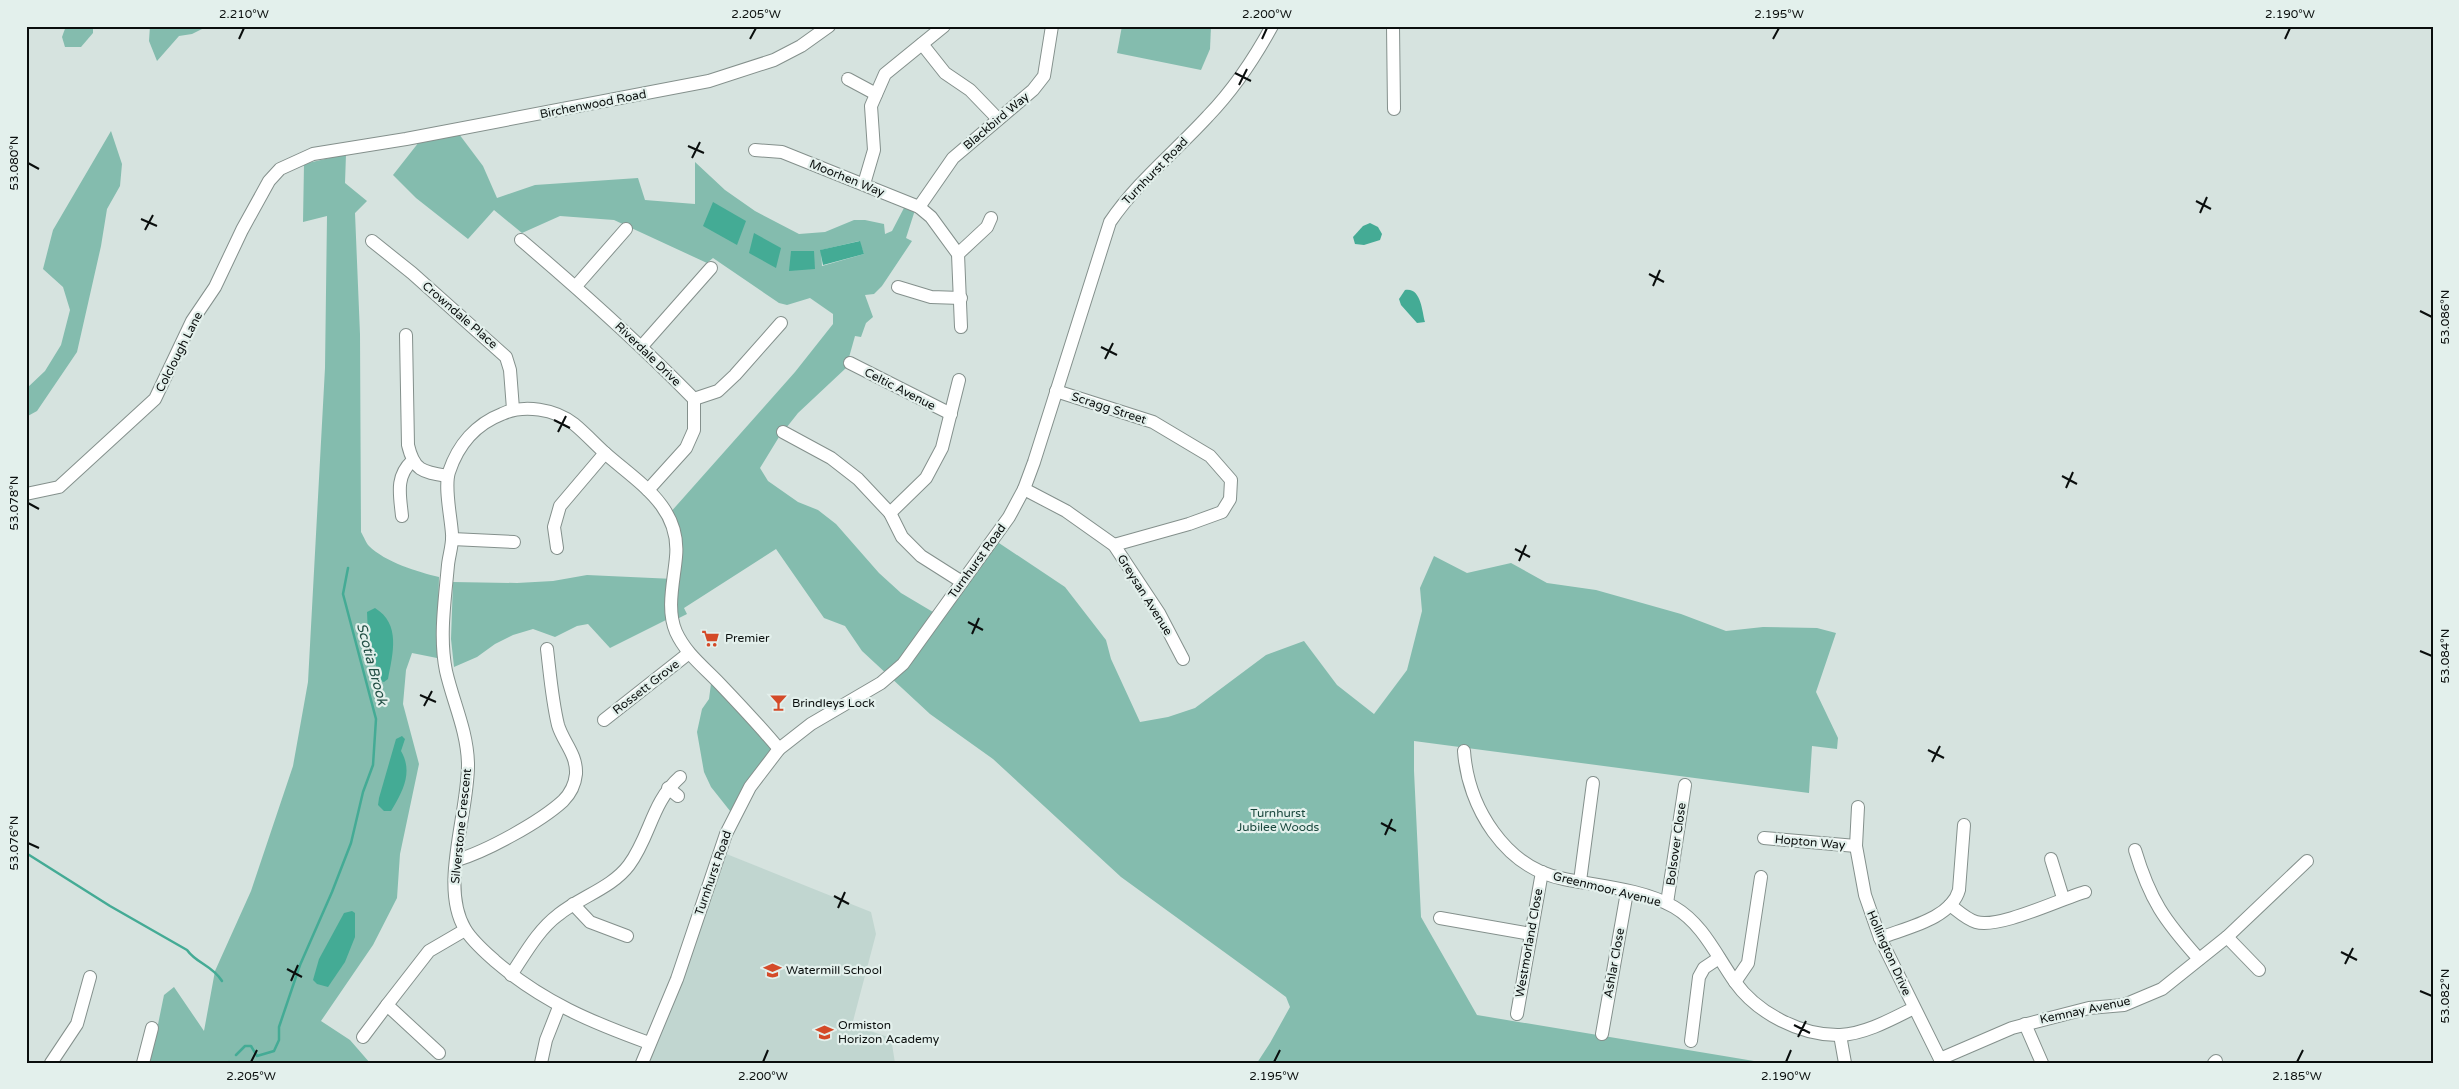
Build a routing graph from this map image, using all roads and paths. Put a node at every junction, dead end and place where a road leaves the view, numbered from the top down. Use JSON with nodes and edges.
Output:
{"nodes":[{"id":1,"x":829,"y":26,"type":"edge"},
{"id":2,"x":944,"y":26,"type":"edge"},
{"id":3,"x":1052,"y":26,"type":"edge"},
{"id":4,"x":1272,"y":26,"type":"edge"},
{"id":5,"x":1392,"y":26,"type":"edge"},
{"id":6,"x":922,"y":44,"type":"junction"},
{"id":7,"x":846,"y":78,"type":"dead end"},
{"id":8,"x":876,"y":94,"type":"junction"},
{"id":9,"x":1394,"y":109,"type":"dead end"},
{"id":10,"x":998,"y":119,"type":"junction"},
{"id":11,"x":755,"y":150,"type":"dead end"},
{"id":12,"x":313,"y":154,"type":"joint"},
{"id":13,"x":864,"y":184,"type":"junction"},
{"id":14,"x":920,"y":207,"type":"junction"},
{"id":15,"x":992,"y":226,"type":"dead end"},
{"id":16,"x":626,"y":229,"type":"dead end"},
{"id":17,"x":521,"y":240,"type":"dead end"},
{"id":18,"x":372,"y":241,"type":"dead end"},
{"id":19,"x":958,"y":254,"type":"junction"},
{"id":20,"x":711,"y":268,"type":"dead end"},
{"id":21,"x":576,"y":286,"type":"junction"},
{"id":22,"x":898,"y":286,"type":"dead end"},
{"id":23,"x":961,"y":298,"type":"junction"},
{"id":24,"x":781,"y":323,"type":"dead end"},
{"id":25,"x":961,"y":327,"type":"dead end"},
{"id":26,"x":406,"y":335,"type":"dead end"},
{"id":27,"x":642,"y":346,"type":"junction"},
{"id":28,"x":850,"y":363,"type":"dead end"},
{"id":29,"x":959,"y":380,"type":"dead end"},
{"id":30,"x":1056,"y":391,"type":"junction"},
{"id":31,"x":694,"y":399,"type":"junction"},
{"id":32,"x":513,"y":409,"type":"junction"},
{"id":33,"x":950,"y":414,"type":"junction"},
{"id":34,"x":783,"y":432,"type":"dead end"},
{"id":35,"x":605,"y":453,"type":"junction"},
{"id":36,"x":412,"y":461,"type":"junction"},
{"id":37,"x":447,"y":476,"type":"junction"},
{"id":38,"x":1024,"y":489,"type":"junction"},
{"id":39,"x":648,"y":490,"type":"junction"},
{"id":40,"x":26,"y":494,"type":"edge"},
{"id":41,"x":890,"y":513,"type":"junction"},
{"id":42,"x":402,"y":516,"type":"dead end"},
{"id":43,"x":452,"y":539,"type":"junction"},
{"id":44,"x":514,"y":542,"type":"dead end"},
{"id":45,"x":1114,"y":545,"type":"junction"},
{"id":46,"x":557,"y":548,"type":"dead end"},
{"id":47,"x":962,"y":582,"type":"junction"},
{"id":48,"x":547,"y":649,"type":"dead end"},
{"id":49,"x":688,"y":654,"type":"junction"},
{"id":50,"x":1184,"y":659,"type":"dead end"},
{"id":51,"x":604,"y":720,"type":"dead end"},
{"id":52,"x":779,"y":749,"type":"junction"},
{"id":53,"x":1464,"y":751,"type":"dead end"},
{"id":54,"x":680,"y":777,"type":"dead end"},
{"id":55,"x":1685,"y":785,"type":"dead end"},
{"id":56,"x":1588,"y":789,"type":"dead end"},
{"id":57,"x":1858,"y":807,"type":"dead end"},
{"id":58,"x":1959,"y":830,"type":"dead end"},
{"id":59,"x":1764,"y":838,"type":"dead end"},
{"id":60,"x":1856,"y":846,"type":"junction"},
{"id":61,"x":2135,"y":850,"type":"dead end"},
{"id":62,"x":2048,"y":856,"type":"dead end"},
{"id":63,"x":457,"y":860,"type":"junction"},
{"id":64,"x":2307,"y":861,"type":"dead end"},
{"id":65,"x":2280,"y":869,"type":"dead end"},
{"id":66,"x":1542,"y":872,"type":"junction"},
{"id":67,"x":1761,"y":877,"type":"dead end"},
{"id":68,"x":2289,"y":879,"type":"junction"},
{"id":69,"x":1580,"y":881,"type":"junction"},
{"id":70,"x":1627,"y":892,"type":"junction"},
{"id":71,"x":2086,"y":892,"type":"dead end"},
{"id":72,"x":2063,"y":898,"type":"junction"},
{"id":73,"x":1668,"y":903,"type":"junction"},
{"id":74,"x":573,"y":904,"type":"junction"},
{"id":75,"x":1950,"y":905,"type":"junction"},
{"id":76,"x":1440,"y":918,"type":"dead end"},
{"id":77,"x":465,"y":930,"type":"junction"},
{"id":78,"x":1531,"y":934,"type":"junction"},
{"id":79,"x":627,"y":936,"type":"dead end"},
{"id":80,"x":2227,"y":936,"type":"junction"},
{"id":81,"x":1880,"y":938,"type":"junction"},
{"id":82,"x":1719,"y":958,"type":"junction"},
{"id":83,"x":2199,"y":959,"type":"junction"},
{"id":84,"x":2259,"y":970,"type":"dead end"},
{"id":85,"x":511,"y":975,"type":"junction"},
{"id":86,"x":90,"y":976,"type":"dead end"},
{"id":87,"x":1735,"y":982,"type":"junction"},
{"id":88,"x":387,"y":1005,"type":"junction"},
{"id":89,"x":559,"y":1006,"type":"junction"},
{"id":90,"x":1914,"y":1008,"type":"junction"},
{"id":91,"x":1517,"y":1014,"type":"dead end"},
{"id":92,"x":2025,"y":1024,"type":"junction"},
{"id":93,"x":152,"y":1028,"type":"dead end"},
{"id":94,"x":1602,"y":1034,"type":"dead end"},
{"id":95,"x":1840,"y":1035,"type":"junction"},
{"id":96,"x":362,"y":1037,"type":"dead end"},
{"id":97,"x":1691,"y":1041,"type":"dead end"},
{"id":98,"x":650,"y":1043,"type":"junction"},
{"id":99,"x":439,"y":1053,"type":"dead end"},
{"id":100,"x":1941,"y":1061,"type":"edge"},
{"id":101,"x":52,"y":1063,"type":"edge"},
{"id":102,"x":143,"y":1063,"type":"edge"},
{"id":103,"x":541,"y":1063,"type":"edge"},
{"id":104,"x":642,"y":1063,"type":"edge"},
{"id":105,"x":1845,"y":1063,"type":"edge"},
{"id":106,"x":2042,"y":1063,"type":"edge"}],
"edges":[{"from":1,"to":12,"type":"street","name":"Birchenwood Road"},
{"from":2,"to":6,"type":"street"},
{"from":3,"to":10,"type":"street","name":"Blackbird Way"},
{"from":4,"to":30,"type":"street","name":"Turnhurst Road"},
{"from":5,"to":9,"type":"street"},
{"from":6,"to":8,"type":"street"},
{"from":6,"to":10,"type":"street"},
{"from":7,"to":8,"type":"street"},
{"from":8,"to":13,"type":"street"},
{"from":10,"to":14,"type":"street","name":"Blackbird Way"},
{"from":11,"to":13,"type":"street","name":"Moorhen Way"},
{"from":12,"to":40,"type":"street","name":"Colclough Lane"},
{"from":13,"to":14,"type":"street","name":"Moorhen Way"},
{"from":14,"to":19,"type":"street"},
{"from":15,"to":19,"type":"street"},
{"from":16,"to":21,"type":"street"},
{"from":17,"to":21,"type":"street","name":"Riverdale Drive"},
{"from":18,"to":32,"type":"street","name":"Crowndale Place"},
{"from":19,"to":23,"type":"street"},
{"from":20,"to":27,"type":"street"},
{"from":21,"to":27,"type":"street","name":"Riverdale Drive"},
{"from":22,"to":23,"type":"street"},
{"from":23,"to":25,"type":"street"},
{"from":24,"to":31,"type":"street"},
{"from":26,"to":36,"type":"street"},
{"from":27,"to":31,"type":"street","name":"Riverdale Drive"},
{"from":28,"to":33,"type":"street","name":"Celtic Avenue"},
{"from":29,"to":33,"type":"street"},
{"from":30,"to":38,"type":"street","name":"Turnhurst Road"},
{"from":30,"to":45,"type":"street","name":"Scragg Street"},
{"from":31,"to":39,"type":"street"},
{"from":32,"to":35,"type":"street","name":"Silverstone Crescent"},
{"from":32,"to":37,"type":"street","name":"Silverstone Crescent"},
{"from":33,"to":41,"type":"street"},
{"from":34,"to":41,"type":"street"},
{"from":35,"to":39,"type":"street","name":"Silverstone Crescent"},
{"from":35,"to":46,"type":"street"},
{"from":36,"to":37,"type":"street"},
{"from":36,"to":42,"type":"street"},
{"from":37,"to":43,"type":"street","name":"Silverstone Crescent"},
{"from":38,"to":45,"type":"street","name":"Greysan Avenue"},
{"from":38,"to":47,"type":"street","name":"Turnhurst Road"},
{"from":39,"to":49,"type":"street","name":"Silverstone Crescent"},
{"from":41,"to":47,"type":"street"},
{"from":43,"to":44,"type":"street"},
{"from":43,"to":63,"type":"street","name":"Silverstone Crescent"},
{"from":45,"to":50,"type":"street","name":"Greysan Avenue"},
{"from":47,"to":52,"type":"street","name":"Turnhurst Road"},
{"from":48,"to":63,"type":"street"},
{"from":49,"to":51,"type":"street","name":"Rossett Grove"},
{"from":49,"to":52,"type":"street","name":"Silverstone Crescent"},
{"from":52,"to":98,"type":"street","name":"Turnhurst Road"},
{"from":53,"to":66,"type":"street","name":"Greenmoor Avenue"},
{"from":54,"to":74,"type":"street"},
{"from":55,"to":73,"type":"street","name":"Bolsover Close"},
{"from":56,"to":69,"type":"street"},
{"from":57,"to":60,"type":"street","name":"Hollington Drive"},
{"from":58,"to":75,"type":"street"},
{"from":59,"to":60,"type":"street","name":"Hopton Way"},
{"from":60,"to":81,"type":"street","name":"Hollington Drive"},
{"from":61,"to":83,"type":"street"},
{"from":62,"to":72,"type":"street"},
{"from":63,"to":77,"type":"street","name":"Silverstone Crescent"},
{"from":64,"to":68,"type":"street","name":"Kemnay Avenue"},
{"from":65,"to":68,"type":"street"},
{"from":66,"to":69,"type":"street","name":"Greenmoor Avenue"},
{"from":66,"to":78,"type":"street","name":"Westmorland Close"},
{"from":67,"to":87,"type":"street"},
{"from":68,"to":80,"type":"street","name":"Kemnay Avenue"},
{"from":69,"to":70,"type":"street","name":"Greenmoor Avenue"},
{"from":70,"to":73,"type":"street","name":"Greenmoor Avenue"},
{"from":70,"to":94,"type":"street","name":"Ashlar Close"},
{"from":71,"to":72,"type":"street"},
{"from":72,"to":75,"type":"street"},
{"from":73,"to":82,"type":"street","name":"Greenmoor Avenue"},
{"from":74,"to":79,"type":"street"},
{"from":74,"to":85,"type":"street"},
{"from":75,"to":81,"type":"street"},
{"from":76,"to":78,"type":"street"},
{"from":77,"to":85,"type":"street","name":"Silverstone Crescent"},
{"from":77,"to":88,"type":"street"},
{"from":78,"to":91,"type":"street","name":"Westmorland Close"},
{"from":80,"to":83,"type":"street","name":"Kemnay Avenue"},
{"from":80,"to":84,"type":"street"},
{"from":81,"to":90,"type":"street","name":"Hollington Drive"},
{"from":82,"to":87,"type":"street","name":"Greenmoor Avenue"},
{"from":82,"to":97,"type":"street"},
{"from":83,"to":92,"type":"street","name":"Kemnay Avenue"},
{"from":85,"to":89,"type":"street","name":"Silverstone Crescent"},
{"from":86,"to":101,"type":"street"},
{"from":87,"to":95,"type":"street","name":"Greenmoor Avenue"},
{"from":88,"to":96,"type":"street"},
{"from":88,"to":99,"type":"street"},
{"from":89,"to":98,"type":"street","name":"Silverstone Crescent"},
{"from":89,"to":103,"type":"street"},
{"from":90,"to":95,"type":"street","name":"Greenmoor Avenue"},
{"from":90,"to":100,"type":"street","name":"Hollington Drive"},
{"from":92,"to":100,"type":"street","name":"Kemnay Avenue"},
{"from":92,"to":106,"type":"street"},
{"from":93,"to":102,"type":"street"},
{"from":95,"to":105,"type":"street"},
{"from":98,"to":104,"type":"street","name":"Turnhurst Road"}]}
